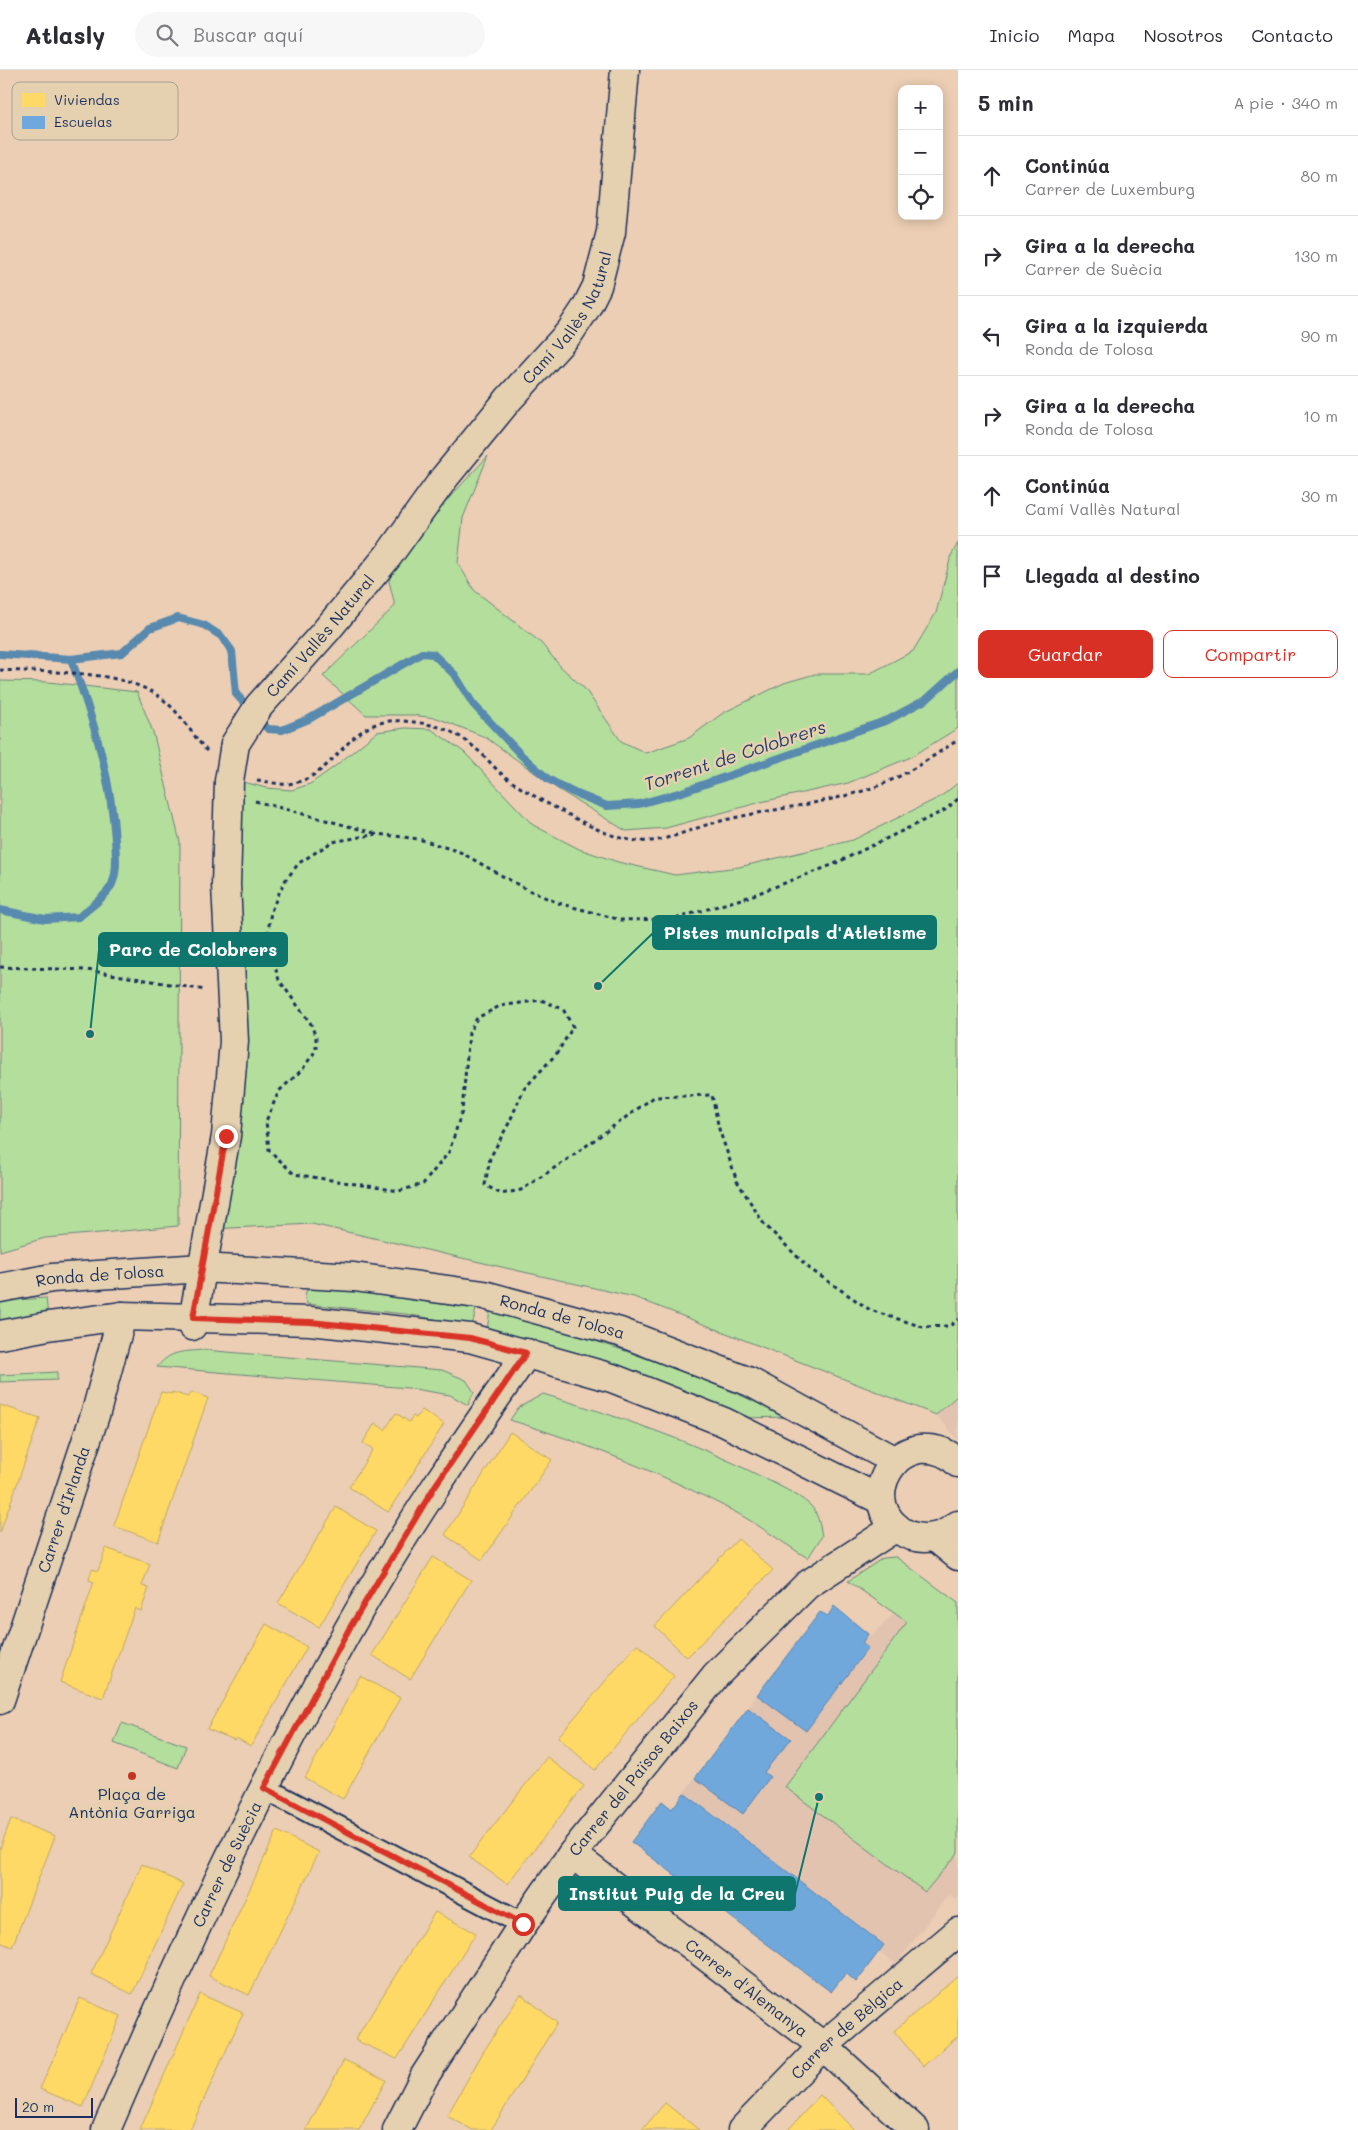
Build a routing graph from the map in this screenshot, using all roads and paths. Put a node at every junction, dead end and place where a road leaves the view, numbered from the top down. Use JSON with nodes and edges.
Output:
{"nodes":[{"id":1,"x":625,"y":70,"type":"edge"},
{"id":2,"x":0,"y":670,"type":"edge"},
{"id":3,"x":958,"y":740,"type":"edge"},
{"id":4,"x":230,"y":782,"type":"junction"},
{"id":5,"x":958,"y":799,"type":"edge"},
{"id":6,"x":377,"y":834,"type":"junction"},
{"id":7,"x":0,"y":968,"type":"edge"},
{"id":8,"x":231,"y":993,"type":"junction"},
{"id":9,"x":202,"y":1268,"type":"junction"},
{"id":10,"x":0,"y":1288,"type":"edge"},
{"id":11,"x":122,"y":1316,"type":"junction"},
{"id":12,"x":958,"y":1318,"type":"edge"},
{"id":13,"x":193,"y":1322,"type":"junction"},
{"id":14,"x":0,"y":1335,"type":"edge"},
{"id":15,"x":526,"y":1353,"type":"junction"},
{"id":16,"x":956,"y":1458,"type":"edge"},
{"id":17,"x":895,"y":1461,"type":"junction"},
{"id":18,"x":881,"y":1500,"type":"junction"},
{"id":19,"x":896,"y":1528,"type":"junction"},
{"id":20,"x":947,"y":1532,"type":"edge"},
{"id":21,"x":958,"y":1556,"type":"edge"},
{"id":22,"x":0,"y":1700,"type":"edge"},
{"id":23,"x":264,"y":1788,"type":"junction"},
{"id":24,"x":572,"y":1854,"type":"junction"},
{"id":25,"x":523,"y":1924,"type":"junction"},
{"id":26,"x":958,"y":1932,"type":"edge"},
{"id":27,"x":823,"y":2046,"type":"junction"},
{"id":28,"x":106,"y":2130,"type":"edge"},
{"id":29,"x":397,"y":2130,"type":"edge"},
{"id":30,"x":742,"y":2130,"type":"edge"},
{"id":31,"x":915,"y":2130,"type":"edge"}],
"edges":[{"from":1,"to":4,"type":"street","name":"Camí Vallès Natural"},
{"from":2,"to":4,"type":"path"},
{"from":3,"to":4,"type":"path"},
{"from":4,"to":6,"type":"path"},
{"from":4,"to":8,"type":"street","name":"Camí Vallès Natural"},
{"from":5,"to":6,"type":"path"},
{"from":6,"to":12,"type":"path"},
{"from":7,"to":8,"type":"path"},
{"from":8,"to":9,"type":"street","name":"Camí Vallès Natural"},
{"from":9,"to":10,"type":"street","name":"Ronda de Tolosa"},
{"from":9,"to":13,"type":"street"},
{"from":9,"to":17,"type":"street","name":"Ronda de Tolosa"},
{"from":11,"to":13,"type":"street"},
{"from":11,"to":14,"type":"street"},
{"from":11,"to":22,"type":"street","name":"Carrer d'Irlanda"},
{"from":13,"to":15,"type":"street"},
{"from":15,"to":18,"type":"street"},
{"from":15,"to":23,"type":"street","name":"Carrer de Suècia"},
{"from":16,"to":17,"type":"street"},
{"from":17,"to":18,"type":"street"},
{"from":18,"to":19,"type":"street"},
{"from":19,"to":20,"type":"street"},
{"from":19,"to":24,"type":"street","name":"Carrer del Països Baixos"},
{"from":20,"to":21,"type":"street"},
{"from":23,"to":25,"type":"street"},
{"from":23,"to":28,"type":"street","name":"Carrer de Suècia"},
{"from":24,"to":25,"type":"street","name":"Carrer del Països Baixos"},
{"from":24,"to":27,"type":"street","name":"Carrer d'Alemanya"},
{"from":25,"to":29,"type":"street","name":"Carrer del Països Baixos"},
{"from":26,"to":27,"type":"street","name":"Carrer de Bèlgica"},
{"from":27,"to":30,"type":"street","name":"Carrer de Bèlgica"},
{"from":27,"to":31,"type":"street","name":"Carrer d'Alemanya"}]}
